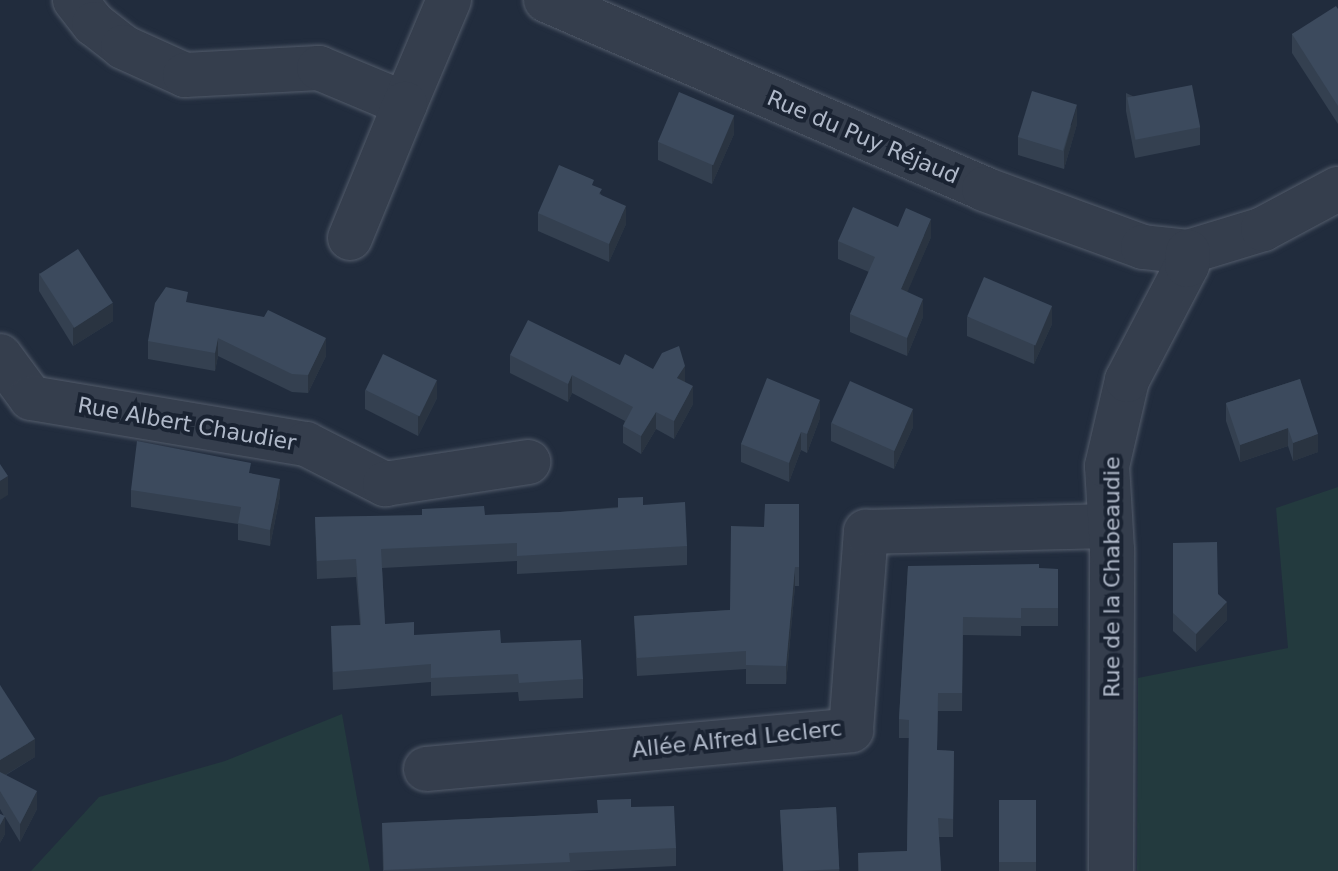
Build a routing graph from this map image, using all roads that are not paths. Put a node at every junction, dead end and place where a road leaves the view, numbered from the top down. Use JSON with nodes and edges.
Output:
{"nodes":[{"id":1,"x":75,"y":0,"type":"edge"},
{"id":2,"x":449,"y":0,"type":"edge"},
{"id":3,"x":546,"y":0,"type":"edge"},
{"id":4,"x":405,"y":104,"type":"junction"},
{"id":5,"x":1338,"y":189,"type":"edge"},
{"id":6,"x":350,"y":238,"type":"dead end"},
{"id":7,"x":1188,"y":252,"type":"junction"},
{"id":8,"x":0,"y":356,"type":"edge"},
{"id":9,"x":528,"y":462,"type":"dead end"},
{"id":10,"x":1108,"y":526,"type":"junction"},
{"id":11,"x":426,"y":769,"type":"dead end"},
{"id":12,"x":1111,"y":871,"type":"edge"}],
"edges":[{"from":1,"to":4,"type":"street"},
{"from":2,"to":4,"type":"street"},
{"from":3,"to":7,"type":"street","name":"Rue du Puy Réjaud"},
{"from":4,"to":6,"type":"street"},
{"from":5,"to":7,"type":"street"},
{"from":7,"to":10,"type":"street","name":"Rue de la Chabeaudie"},
{"from":8,"to":9,"type":"street","name":"Rue Albert Chaudier"},
{"from":10,"to":11,"type":"street","name":"Allée Alfred Leclerc"},
{"from":10,"to":12,"type":"street","name":"Rue de la Chabeaudie"}]}
